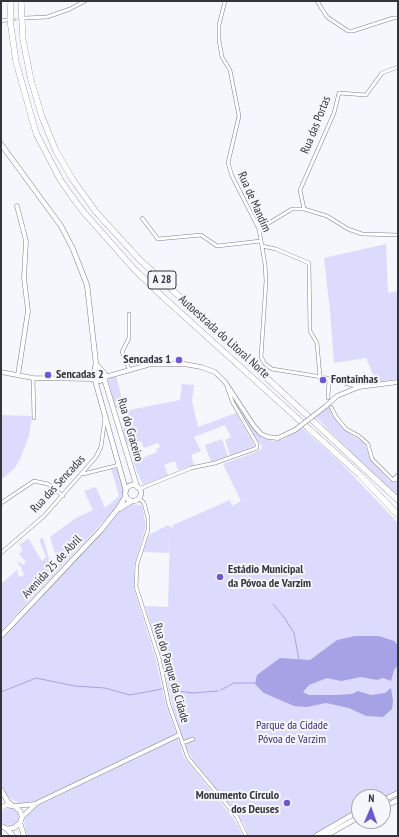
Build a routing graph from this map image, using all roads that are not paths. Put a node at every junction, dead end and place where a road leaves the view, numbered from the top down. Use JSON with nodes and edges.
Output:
{"nodes":[{"id":1,"x":10,"y":1,"type":"edge"},
{"id":2,"x":21,"y":1,"type":"edge"},
{"id":3,"x":85,"y":1,"type":"edge"},
{"id":4,"x":225,"y":1,"type":"edge"},
{"id":5,"x":317,"y":1,"type":"edge"},
{"id":6,"x":25,"y":18,"type":"tunnel mouth"},
{"id":7,"x":398,"y":18,"type":"edge"},
{"id":8,"x":6,"y":20,"type":"tunnel mouth"},
{"id":9,"x":1,"y":21,"type":"edge"},
{"id":10,"x":398,"y":67,"type":"edge"},
{"id":11,"x":2,"y":146,"type":"edge"},
{"id":12,"x":17,"y":206,"type":"dead end"},
{"id":13,"x":304,"y":209,"type":"junction"},
{"id":14,"x":142,"y":218,"type":"dead end"},
{"id":15,"x":258,"y":229,"type":"junction"},
{"id":16,"x":398,"y":235,"type":"edge"},
{"id":17,"x":261,"y":241,"type":"junction"},
{"id":18,"x":262,"y":246,"type":"junction"},
{"id":19,"x":129,"y":314,"type":"dead end"},
{"id":20,"x":96,"y":364,"type":"junction"},
{"id":21,"x":101,"y":369,"type":"junction"},
{"id":22,"x":128,"y":369,"type":"junction"},
{"id":23,"x":1,"y":372,"type":"edge"},
{"id":24,"x":18,"y":375,"type":"junction"},
{"id":25,"x":93,"y":377,"type":"junction"},
{"id":26,"x":320,"y":377,"type":"junction"},
{"id":27,"x":33,"y":378,"type":"junction"},
{"id":28,"x":106,"y":378,"type":"junction"},
{"id":29,"x":329,"y":379,"type":"junction"},
{"id":30,"x":225,"y":382,"type":"junction"},
{"id":31,"x":398,"y":382,"type":"edge"},
{"id":32,"x":359,"y":387,"type":"junction"},
{"id":33,"x":110,"y":396,"type":"junction"},
{"id":34,"x":328,"y":398,"type":"dead end"},
{"id":35,"x":100,"y":399,"type":"junction"},
{"id":36,"x":331,"y":406,"type":"dead end"},
{"id":37,"x":105,"y":415,"type":"junction"},
{"id":38,"x":34,"y":418,"type":"dead end"},
{"id":39,"x":119,"y":465,"type":"junction"},
{"id":40,"x":83,"y":474,"type":"junction"},
{"id":41,"x":398,"y":475,"type":"edge"},
{"id":42,"x":393,"y":480,"type":"junction"},
{"id":43,"x":398,"y":480,"type":"edge"},
{"id":44,"x":138,"y":488,"type":"junction"},
{"id":45,"x":126,"y":493,"type":"junction"},
{"id":46,"x":63,"y":496,"type":"junction"},
{"id":47,"x":139,"y":498,"type":"junction"},
{"id":48,"x":398,"y":500,"type":"edge"},
{"id":49,"x":132,"y":501,"type":"junction"},
{"id":50,"x":1,"y":503,"type":"edge"},
{"id":51,"x":117,"y":510,"type":"junction"},
{"id":52,"x":398,"y":515,"type":"edge"},
{"id":53,"x":1,"y":553,"type":"edge"},
{"id":54,"x":1,"y":636,"type":"edge"},
{"id":55,"x":179,"y":735,"type":"junction"},
{"id":56,"x":193,"y":739,"type":"dead end"},
{"id":57,"x":182,"y":743,"type":"junction"},
{"id":58,"x":1,"y":790,"type":"edge"},
{"id":59,"x":37,"y":804,"type":"junction"},
{"id":60,"x":15,"y":806,"type":"junction"},
{"id":61,"x":1,"y":808,"type":"edge"},
{"id":62,"x":351,"y":816,"type":"edge"},
{"id":63,"x":22,"y":817,"type":"junction"},
{"id":64,"x":351,"y":821,"type":"edge"},
{"id":65,"x":20,"y":823,"type":"junction"},
{"id":66,"x":1,"y":826,"type":"edge"},
{"id":67,"x":7,"y":829,"type":"junction"},
{"id":68,"x":13,"y":836,"type":"edge"},
{"id":69,"x":24,"y":836,"type":"edge"},
{"id":70,"x":246,"y":836,"type":"edge"},
{"id":71,"x":316,"y":836,"type":"edge"},
{"id":72,"x":325,"y":836,"type":"edge"}],
"edges":[{"from":1,"to":52,"type":"highway","name":"Autoestrada do Litoral Norte","number":"A 28"},
{"from":2,"to":48,"type":"highway","name":"Autoestrada do Litoral Norte","number":"A 28"},
{"from":3,"to":6,"type":"street"},
{"from":4,"to":15,"type":"street","name":"Rua de Mandim"},
{"from":5,"to":7,"type":"street"},
{"from":8,"to":9,"type":"street"},
{"from":10,"to":13,"type":"street","name":"Rua das Portas"},
{"from":11,"to":20,"type":"main road"},
{"from":12,"to":24,"type":"street"},
{"from":13,"to":15,"type":"street"},
{"from":13,"to":16,"type":"street"},
{"from":14,"to":17,"type":"street"},
{"from":15,"to":17,"type":"street","name":"Rua de Mandim"},
{"from":17,"to":18,"type":"street","name":"Rua de Mandim"},
{"from":18,"to":26,"type":"street"},
{"from":18,"to":26,"type":"street","name":"Rua de Mandim"},
{"from":19,"to":22,"type":"street"},
{"from":20,"to":21,"type":"main road"},
{"from":20,"to":25,"type":"main road"},
{"from":21,"to":25,"type":"main road"},
{"from":21,"to":28,"type":"main road"},
{"from":22,"to":28,"type":"street"},
{"from":22,"to":30,"type":"street"},
{"from":23,"to":24,"type":"street"},
{"from":24,"to":27,"type":"street"},
{"from":25,"to":27,"type":"street"},
{"from":25,"to":28,"type":"main road"},
{"from":25,"to":35,"type":"main road"},
{"from":26,"to":29,"type":"street","name":"Rua de Mandim"},
{"from":27,"to":38,"type":"street"},
{"from":28,"to":33,"type":"main road","name":"Rua do Graceiro"},
{"from":29,"to":32,"type":"street","name":"Rua de Mandim"},
{"from":29,"to":34,"type":"street"},
{"from":30,"to":32,"type":"street","bridge":true},
{"from":30,"to":44,"type":"street"},
{"from":31,"to":32,"type":"street"},
{"from":33,"to":35,"type":"main road"},
{"from":33,"to":44,"type":"main road","name":"Rua do Graceiro"},
{"from":35,"to":37,"type":"main road"},
{"from":36,"to":42,"type":"street"},
{"from":37,"to":39,"type":"main road"},
{"from":37,"to":40,"type":"street","name":"Rua das Sencadas"},
{"from":39,"to":40,"type":"street"},
{"from":39,"to":45,"type":"main road"},
{"from":40,"to":46,"type":"street","name":"Rua das Sencadas"},
{"from":41,"to":42,"type":"street"},
{"from":42,"to":43,"type":"street"},
{"from":44,"to":45,"type":"main road"},
{"from":44,"to":47,"type":"main road"},
{"from":45,"to":49,"type":"main road"},
{"from":45,"to":51,"type":"main road","name":"Avenida 25 de Abril"},
{"from":46,"to":50,"type":"street"},
{"from":46,"to":53,"type":"street","name":"Rua das Sencadas"},
{"from":47,"to":49,"type":"main road","name":"Avenida 25 de Abril"},
{"from":47,"to":55,"type":"street","name":"Rua do Parque da Cidade"},
{"from":49,"to":51,"type":"main road","name":"Avenida 25 de Abril"},
{"from":51,"to":54,"type":"main road","name":"Avenida 25 de Abril"},
{"from":55,"to":57,"type":"street","name":"Rua do Parque da Cidade"},
{"from":55,"to":59,"type":"street"},
{"from":56,"to":57,"type":"street"},
{"from":57,"to":70,"type":"street","name":"Rua do Parque da Cidade"},
{"from":58,"to":60,"type":"main road"},
{"from":59,"to":60,"type":"street"},
{"from":59,"to":63,"type":"street"},
{"from":60,"to":61,"type":"main road"},
{"from":60,"to":63,"type":"main road"},
{"from":62,"to":71,"type":"main road"},
{"from":63,"to":65,"type":"main road"},
{"from":64,"to":72,"type":"main road"},
{"from":65,"to":67,"type":"main road"},
{"from":65,"to":69,"type":"main road"},
{"from":66,"to":67,"type":"main road"},
{"from":67,"to":68,"type":"main road"}]}
